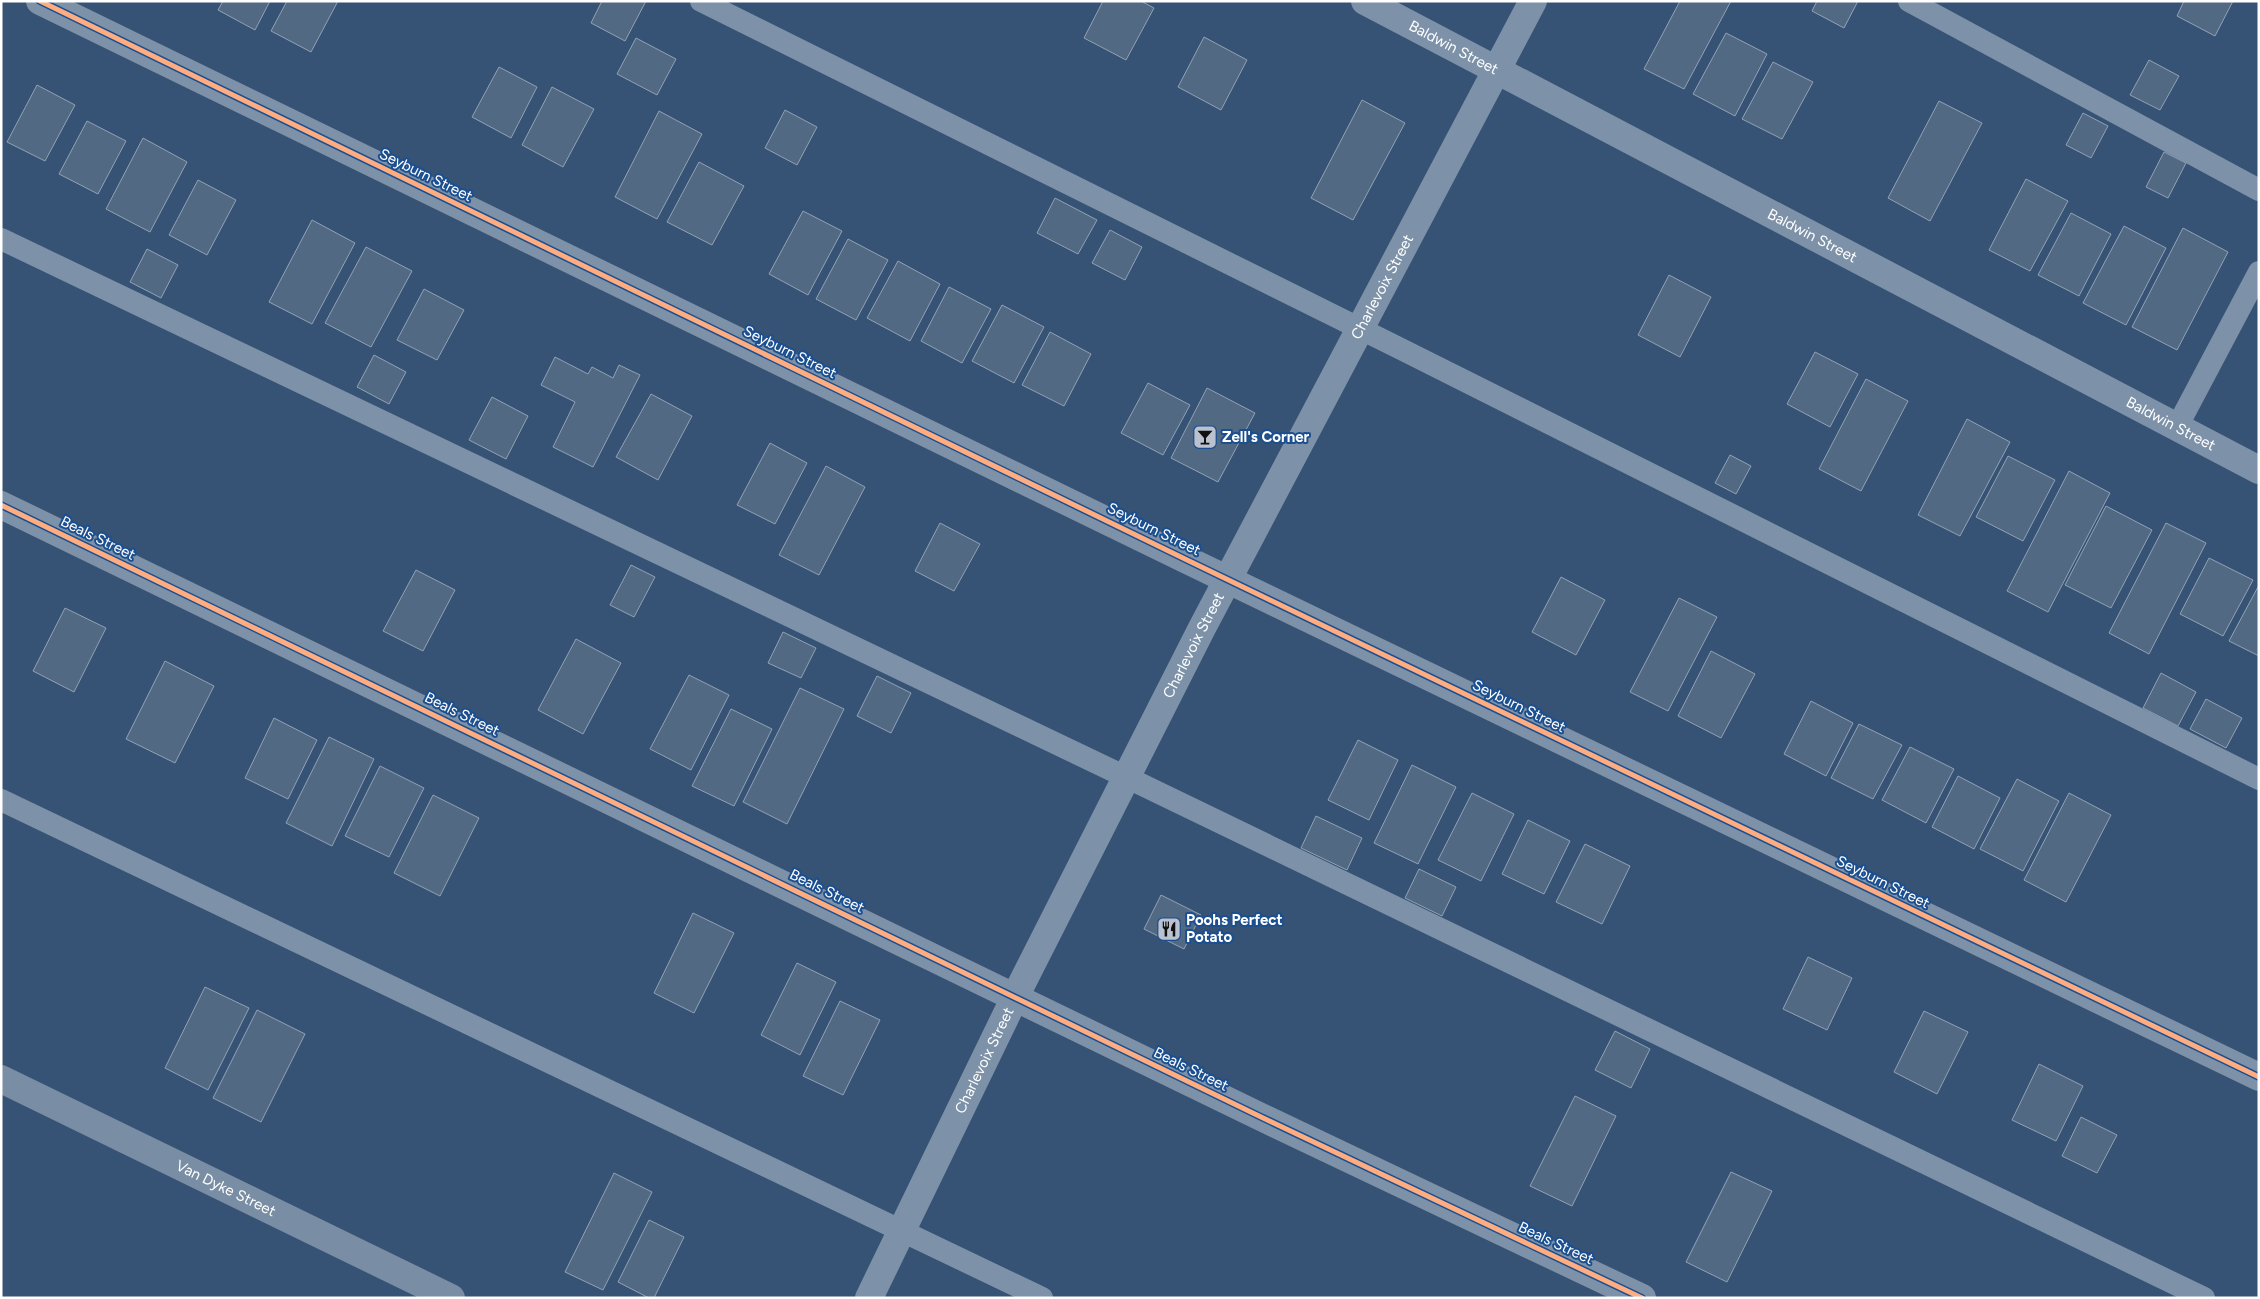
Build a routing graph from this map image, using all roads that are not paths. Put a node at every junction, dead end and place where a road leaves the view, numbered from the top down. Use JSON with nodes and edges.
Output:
{"nodes":[{"id":1,"x":40,"y":1,"type":"edge"},
{"id":2,"x":701,"y":1,"type":"edge"},
{"id":3,"x":1365,"y":1,"type":"edge"},
{"id":4,"x":1533,"y":1,"type":"edge"},
{"id":5,"x":1909,"y":1,"type":"edge"},
{"id":6,"x":1496,"y":70,"type":"junction"},
{"id":7,"x":2259,"y":190,"type":"edge"},
{"id":8,"x":1,"y":239,"type":"edge"},
{"id":9,"x":2259,"y":272,"type":"edge"},
{"id":10,"x":1360,"y":329,"type":"junction"},
{"id":11,"x":2177,"y":427,"type":"junction"},
{"id":12,"x":2259,"y":470,"type":"edge"},
{"id":13,"x":1,"y":504,"type":"edge"},
{"id":14,"x":1227,"y":579,"type":"junction"},
{"id":15,"x":1126,"y":778,"type":"junction"},
{"id":16,"x":2259,"y":779,"type":"edge"},
{"id":17,"x":1,"y":800,"type":"edge"},
{"id":18,"x":1015,"y":997,"type":"junction"},
{"id":19,"x":2259,"y":1078,"type":"edge"},
{"id":20,"x":1,"y":1079,"type":"edge"},
{"id":21,"x":902,"y":1230,"type":"junction"},
{"id":22,"x":1006,"y":1290,"type":"edge"},
{"id":23,"x":451,"y":1298,"type":"edge"},
{"id":24,"x":870,"y":1298,"type":"edge"},
{"id":25,"x":1042,"y":1298,"type":"edge"},
{"id":26,"x":1642,"y":1298,"type":"edge"},
{"id":27,"x":2204,"y":1298,"type":"edge"}],
"edges":[{"from":1,"to":14,"type":"street","name":"Seyburn Street"},
{"from":2,"to":10,"type":"lane"},
{"from":3,"to":6,"type":"street","name":"Baldwin Street"},
{"from":4,"to":6,"type":"street","name":"Charlevoix Street"},
{"from":5,"to":7,"type":"lane"},
{"from":6,"to":10,"type":"street","name":"Charlevoix Street"},
{"from":6,"to":11,"type":"street","name":"Baldwin Street"},
{"from":8,"to":15,"type":"lane"},
{"from":9,"to":11,"type":"lane"},
{"from":10,"to":14,"type":"street","name":"Charlevoix Street"},
{"from":10,"to":16,"type":"lane"},
{"from":11,"to":12,"type":"street","name":"Baldwin Street"},
{"from":13,"to":18,"type":"street","name":"Beals Street"},
{"from":14,"to":15,"type":"street","name":"Charlevoix Street"},
{"from":14,"to":19,"type":"street","name":"Seyburn Street"},
{"from":15,"to":18,"type":"street","name":"Charlevoix Street"},
{"from":15,"to":27,"type":"lane"},
{"from":17,"to":21,"type":"lane"},
{"from":18,"to":21,"type":"street","name":"Charlevoix Street"},
{"from":18,"to":26,"type":"street","name":"Beals Street"},
{"from":20,"to":23,"type":"main road","name":"Van Dyke Street"},
{"from":21,"to":22,"type":"lane"},
{"from":21,"to":24,"type":"street","name":"Charlevoix Street"},
{"from":22,"to":25,"type":"lane"}]}
